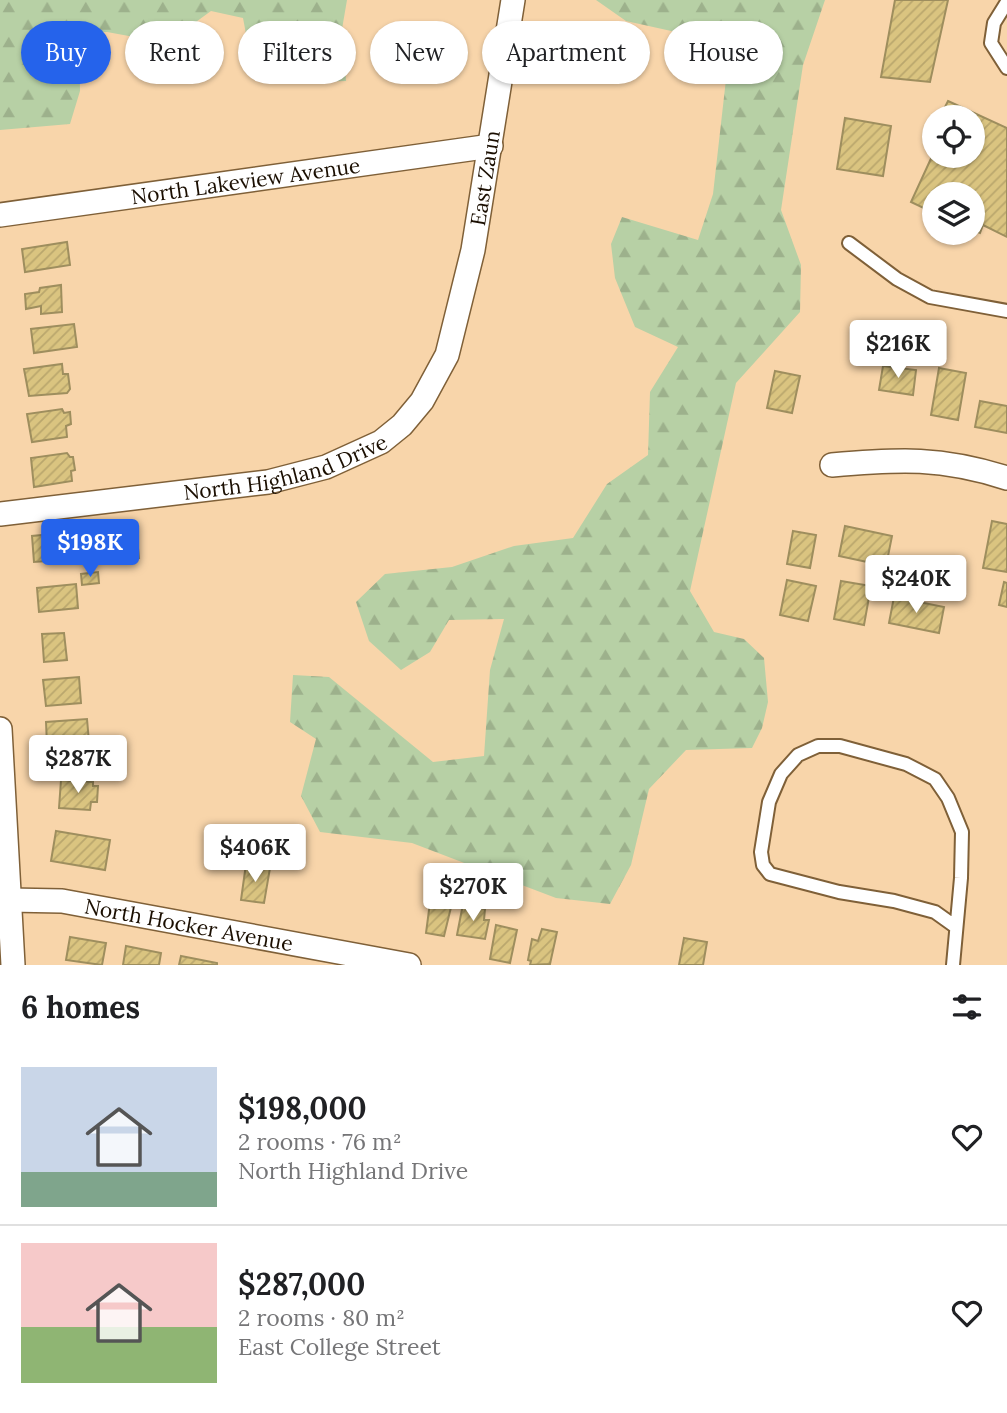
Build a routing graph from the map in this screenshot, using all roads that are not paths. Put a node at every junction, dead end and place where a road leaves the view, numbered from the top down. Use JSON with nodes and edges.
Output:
{"nodes":[{"id":1,"x":513,"y":0,"type":"edge"},
{"id":2,"x":1007,"y":2,"type":"edge"},
{"id":3,"x":1007,"y":68,"type":"edge"},
{"id":4,"x":491,"y":146,"type":"junction"},
{"id":5,"x":0,"y":215,"type":"edge"},
{"id":6,"x":849,"y":243,"type":"dead end"},
{"id":7,"x":1007,"y":297,"type":"edge"},
{"id":8,"x":1006,"y":311,"type":"edge"},
{"id":9,"x":456,"y":317,"type":"joint"},
{"id":10,"x":832,"y":465,"type":"dead end"},
{"id":11,"x":1007,"y":478,"type":"edge"},
{"id":12,"x":0,"y":514,"type":"edge"},
{"id":13,"x":0,"y":729,"type":"edge"},
{"id":14,"x":9,"y":900,"type":"junction"},
{"id":15,"x":956,"y":927,"type":"junction"},
{"id":16,"x":6,"y":933,"type":"edge"},
{"id":17,"x":13,"y":965,"type":"edge"},
{"id":18,"x":409,"y":965,"type":"edge"},
{"id":19,"x":953,"y":965,"type":"edge"}],
"edges":[{"from":1,"to":4,"type":"street","name":"East Zaun"},
{"from":2,"to":3,"type":"lane"},
{"from":4,"to":5,"type":"street","name":"North Lakeview Avenue"},
{"from":4,"to":9,"type":"street","name":"East Zaun"},
{"from":6,"to":8,"type":"lane"},
{"from":7,"to":8,"type":"lane"},
{"from":9,"to":12,"type":"street","name":"North Highland Drive"},
{"from":10,"to":11,"type":"street"},
{"from":13,"to":14,"type":"street"},
{"from":14,"to":16,"type":"street"},
{"from":14,"to":18,"type":"street","name":"North Hocker Avenue"},
{"from":15,"to":15,"type":"lane"},
{"from":15,"to":19,"type":"lane"},
{"from":16,"to":17,"type":"street"}]}
